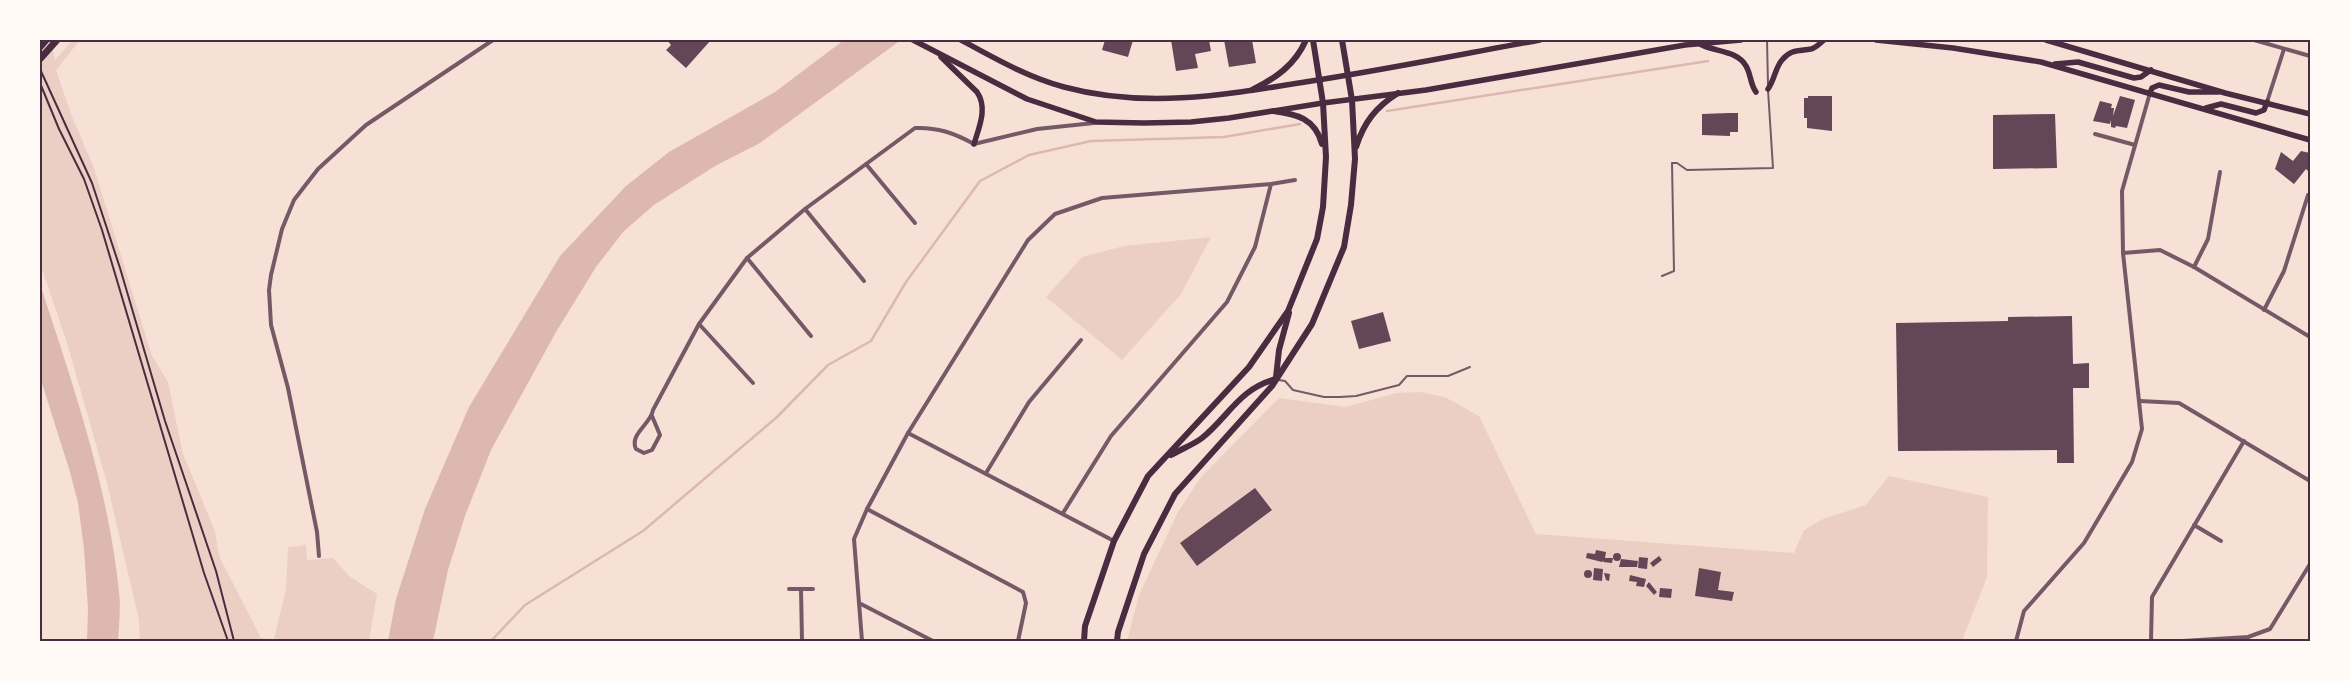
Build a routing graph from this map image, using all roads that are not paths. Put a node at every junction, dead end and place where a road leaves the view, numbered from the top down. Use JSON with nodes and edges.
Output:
{"nodes":[{"id":1,"x":46,"y":40,"type":"edge"},
{"id":2,"x":57,"y":40,"type":"edge"},
{"id":3,"x":493,"y":40,"type":"edge"},
{"id":4,"x":913,"y":40,"type":"edge"},
{"id":5,"x":961,"y":40,"type":"edge"},
{"id":6,"x":1306,"y":40,"type":"edge"},
{"id":7,"x":1313,"y":40,"type":"edge"},
{"id":8,"x":1342,"y":40,"type":"edge"},
{"id":9,"x":1540,"y":40,"type":"edge"},
{"id":10,"x":1741,"y":40,"type":"edge"},
{"id":11,"x":1766,"y":40,"type":"edge"},
{"id":12,"x":1824,"y":40,"type":"edge"},
{"id":13,"x":1876,"y":40,"type":"edge"},
{"id":14,"x":2046,"y":40,"type":"edge"},
{"id":15,"x":2254,"y":40,"type":"edge"},
{"id":16,"x":1700,"y":44,"type":"junction"},
{"id":17,"x":40,"y":47,"type":"edge"},
{"id":18,"x":2284,"y":49,"type":"junction"},
{"id":19,"x":936,"y":52,"type":"junction"},
{"id":20,"x":2310,"y":56,"type":"edge"},
{"id":21,"x":40,"y":59,"type":"edge"},
{"id":22,"x":2051,"y":65,"type":"junction"},
{"id":23,"x":2151,"y":70,"type":"junction"},
{"id":24,"x":1347,"y":75,"type":"junction"},
{"id":25,"x":1319,"y":80,"type":"junction"},
{"id":26,"x":1768,"y":89,"type":"junction"},
{"id":27,"x":1252,"y":90,"type":"junction"},
{"id":28,"x":1756,"y":92,"type":"dead end"},
{"id":29,"x":2150,"y":92,"type":"junction"},
{"id":30,"x":2225,"y":92,"type":"junction"},
{"id":31,"x":1398,"y":93,"type":"junction"},
{"id":32,"x":1352,"y":100,"type":"junction"},
{"id":33,"x":2267,"y":102,"type":"junction"},
{"id":34,"x":1323,"y":103,"type":"junction"},
{"id":35,"x":2204,"y":109,"type":"junction"},
{"id":36,"x":1273,"y":111,"type":"junction"},
{"id":37,"x":2310,"y":114,"type":"edge"},
{"id":38,"x":1096,"y":122,"type":"junction"},
{"id":39,"x":2095,"y":134,"type":"dead end"},
{"id":40,"x":2310,"y":140,"type":"edge"},
{"id":41,"x":974,"y":144,"type":"junction"},
{"id":42,"x":2134,"y":144,"type":"junction"},
{"id":43,"x":1354,"y":152,"type":"junction"},
{"id":44,"x":1326,"y":157,"type":"junction"},
{"id":45,"x":866,"y":164,"type":"junction"},
{"id":46,"x":2220,"y":172,"type":"dead end"},
{"id":47,"x":1294,"y":180,"type":"dead end"},
{"id":48,"x":1271,"y":184,"type":"junction"},
{"id":49,"x":2308,"y":195,"type":"dead end"},
{"id":50,"x":805,"y":209,"type":"junction"},
{"id":51,"x":915,"y":224,"type":"dead end"},
{"id":52,"x":2123,"y":253,"type":"junction"},
{"id":53,"x":747,"y":258,"type":"junction"},
{"id":54,"x":2194,"y":267,"type":"junction"},
{"id":55,"x":1662,"y":276,"type":"dead end"},
{"id":56,"x":864,"y":281,"type":"dead end"},
{"id":57,"x":1291,"y":305,"type":"junction"},
{"id":58,"x":2264,"y":310,"type":"junction"},
{"id":59,"x":699,"y":324,"type":"junction"},
{"id":60,"x":811,"y":336,"type":"dead end"},
{"id":61,"x":2310,"y":337,"type":"edge"},
{"id":62,"x":1081,"y":340,"type":"dead end"},
{"id":63,"x":1470,"y":367,"type":"dead end"},
{"id":64,"x":1276,"y":379,"type":"junction"},
{"id":65,"x":754,"y":383,"type":"dead end"},
{"id":66,"x":2140,"y":401,"type":"junction"},
{"id":67,"x":652,"y":416,"type":"junction"},
{"id":68,"x":908,"y":433,"type":"junction"},
{"id":69,"x":2244,"y":441,"type":"junction"},
{"id":70,"x":1163,"y":460,"type":"junction"},
{"id":71,"x":986,"y":473,"type":"junction"},
{"id":72,"x":2310,"y":481,"type":"edge"},
{"id":73,"x":867,"y":509,"type":"junction"},
{"id":74,"x":1063,"y":513,"type":"junction"},
{"id":75,"x":2194,"y":525,"type":"junction"},
{"id":76,"x":1114,"y":541,"type":"junction"},
{"id":77,"x":2221,"y":541,"type":"dead end"},
{"id":78,"x":319,"y":556,"type":"dead end"},
{"id":79,"x":2310,"y":564,"type":"edge"},
{"id":80,"x":789,"y":589,"type":"dead end"},
{"id":81,"x":801,"y":589,"type":"junction"},
{"id":82,"x":813,"y":589,"type":"dead end"},
{"id":83,"x":859,"y":603,"type":"junction"},
{"id":84,"x":802,"y":641,"type":"edge"},
{"id":85,"x":862,"y":641,"type":"edge"},
{"id":86,"x":933,"y":641,"type":"edge"},
{"id":87,"x":1018,"y":641,"type":"edge"},
{"id":88,"x":1084,"y":641,"type":"edge"},
{"id":89,"x":1117,"y":641,"type":"edge"},
{"id":90,"x":2016,"y":641,"type":"edge"},
{"id":91,"x":2150,"y":641,"type":"edge"},
{"id":92,"x":2183,"y":641,"type":"edge"}],
"edges":[{"from":1,"to":17,"type":"highway"},
{"from":2,"to":21,"type":"highway"},
{"from":3,"to":78,"type":"street"},
{"from":4,"to":19,"type":"main road"},
{"from":5,"to":27,"type":"main road"},
{"from":6,"to":27,"type":"main road"},
{"from":7,"to":25,"type":"main road"},
{"from":8,"to":24,"type":"main road"},
{"from":9,"to":24,"type":"main road"},
{"from":10,"to":16,"type":"main road"},
{"from":11,"to":26,"type":"lane"},
{"from":12,"to":26,"type":"main road"},
{"from":13,"to":22,"type":"main road"},
{"from":14,"to":23,"type":"main road"},
{"from":15,"to":18,"type":"street"},
{"from":16,"to":28,"type":"main road"},
{"from":16,"to":31,"type":"main road"},
{"from":18,"to":20,"type":"street"},
{"from":18,"to":33,"type":"street"},
{"from":19,"to":38,"type":"main road"},
{"from":19,"to":41,"type":"main road"},
{"from":22,"to":23,"type":"main road"},
{"from":22,"to":29,"type":"main road"},
{"from":23,"to":30,"type":"main road"},
{"from":24,"to":25,"type":"main road"},
{"from":24,"to":32,"type":"main road"},
{"from":25,"to":27,"type":"main road"},
{"from":25,"to":34,"type":"main road"},
{"from":26,"to":55,"type":"lane"},
{"from":29,"to":30,"type":"main road"},
{"from":29,"to":35,"type":"main road"},
{"from":29,"to":42,"type":"street"},
{"from":30,"to":33,"type":"main road"},
{"from":31,"to":32,"type":"main road"},
{"from":31,"to":43,"type":"main road"},
{"from":32,"to":34,"type":"main road"},
{"from":32,"to":43,"type":"main road"},
{"from":33,"to":35,"type":"main road"},
{"from":33,"to":37,"type":"main road"},
{"from":34,"to":36,"type":"main road"},
{"from":34,"to":44,"type":"main road"},
{"from":35,"to":40,"type":"main road"},
{"from":36,"to":38,"type":"main road"},
{"from":36,"to":44,"type":"main road"},
{"from":38,"to":41,"type":"street"},
{"from":39,"to":42,"type":"street"},
{"from":41,"to":45,"type":"street"},
{"from":42,"to":52,"type":"street"},
{"from":43,"to":64,"type":"main road"},
{"from":44,"to":57,"type":"main road"},
{"from":45,"to":50,"type":"street"},
{"from":45,"to":51,"type":"street"},
{"from":46,"to":54,"type":"street"},
{"from":47,"to":48,"type":"street"},
{"from":48,"to":68,"type":"street"},
{"from":48,"to":74,"type":"street"},
{"from":49,"to":58,"type":"street"},
{"from":50,"to":53,"type":"street"},
{"from":50,"to":56,"type":"street"},
{"from":52,"to":54,"type":"street"},
{"from":52,"to":66,"type":"street"},
{"from":53,"to":59,"type":"street"},
{"from":53,"to":60,"type":"street"},
{"from":54,"to":58,"type":"street"},
{"from":57,"to":64,"type":"main road"},
{"from":57,"to":70,"type":"main road"},
{"from":58,"to":61,"type":"street"},
{"from":59,"to":65,"type":"street"},
{"from":59,"to":67,"type":"street"},
{"from":62,"to":71,"type":"street"},
{"from":63,"to":64,"type":"lane"},
{"from":64,"to":70,"type":"main road"},
{"from":64,"to":89,"type":"main road"},
{"from":66,"to":69,"type":"street"},
{"from":66,"to":90,"type":"street"},
{"from":67,"to":67,"type":"street"},
{"from":68,"to":71,"type":"street"},
{"from":68,"to":73,"type":"street"},
{"from":69,"to":72,"type":"street"},
{"from":69,"to":75,"type":"street"},
{"from":70,"to":76,"type":"main road"},
{"from":71,"to":74,"type":"street"},
{"from":73,"to":83,"type":"street"},
{"from":73,"to":87,"type":"street"},
{"from":74,"to":76,"type":"street"},
{"from":75,"to":77,"type":"street"},
{"from":75,"to":91,"type":"street"},
{"from":76,"to":88,"type":"main road"},
{"from":79,"to":92,"type":"street"},
{"from":80,"to":81,"type":"street"},
{"from":81,"to":82,"type":"street"},
{"from":81,"to":84,"type":"street"},
{"from":83,"to":85,"type":"street"},
{"from":83,"to":86,"type":"street"}]}
